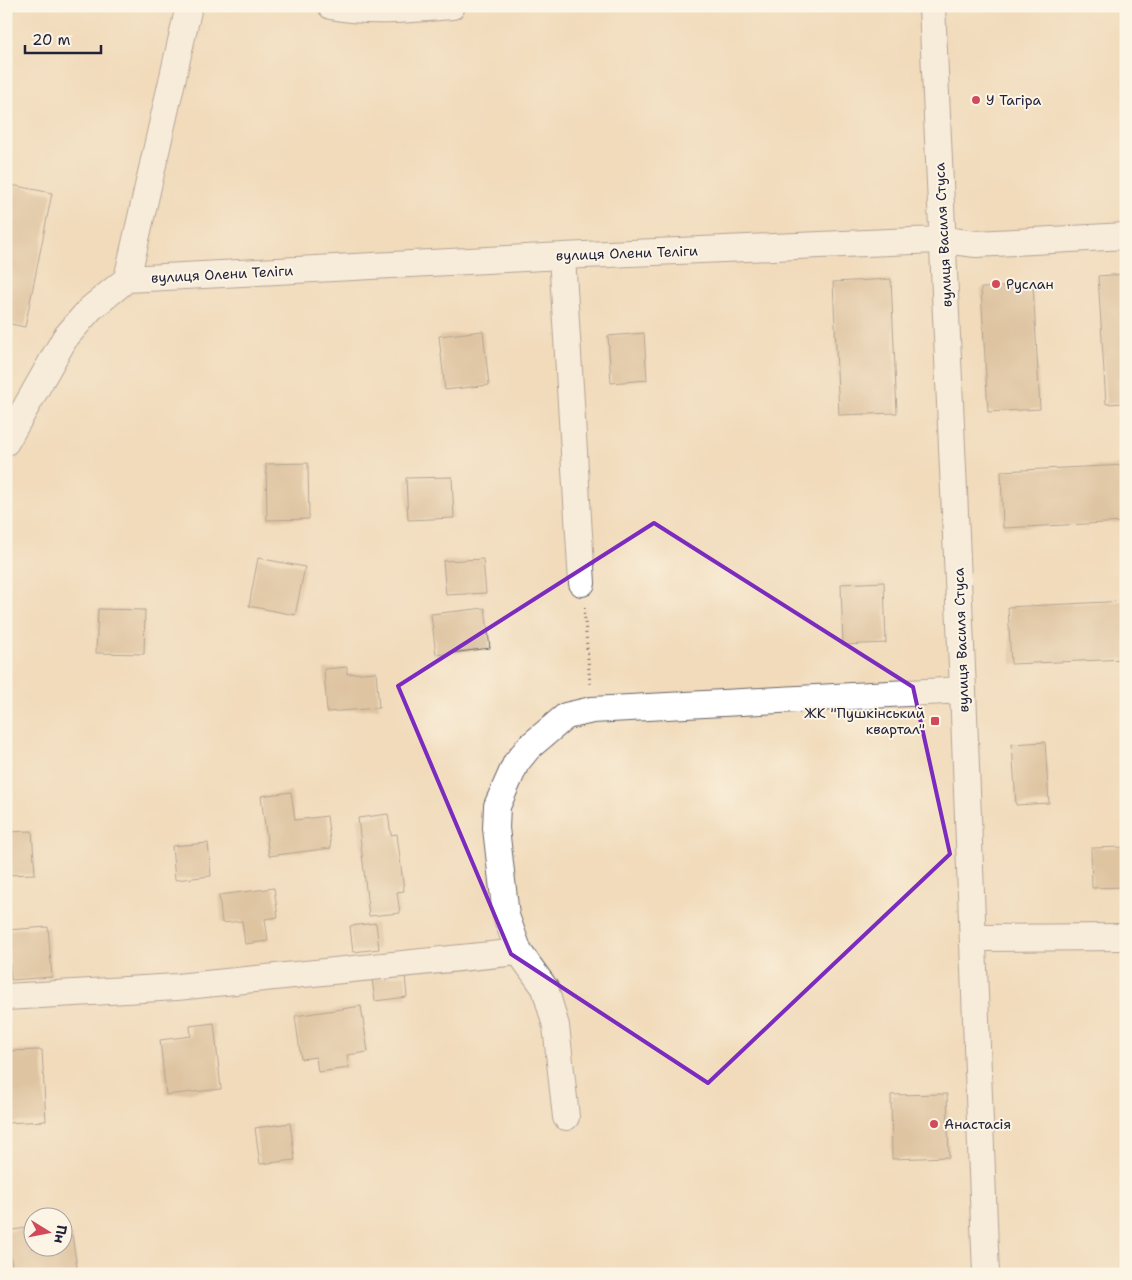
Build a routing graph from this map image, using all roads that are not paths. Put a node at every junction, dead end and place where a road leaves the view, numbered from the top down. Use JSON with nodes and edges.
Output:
{"nodes":[{"id":1,"x":189,"y":6,"type":"edge"},
{"id":2,"x":332,"y":6,"type":"edge"},
{"id":3,"x":452,"y":6,"type":"edge"},
{"id":4,"x":932,"y":6,"type":"edge"},
{"id":5,"x":1126,"y":236,"type":"edge"},
{"id":6,"x":944,"y":240,"type":"junction"},
{"id":7,"x":562,"y":256,"type":"junction"},
{"id":8,"x":127,"y":278,"type":"junction"},
{"id":9,"x":6,"y":442,"type":"edge"},
{"id":10,"x":582,"y":583,"type":"road end"},
{"id":11,"x":963,"y":690,"type":"junction"},
{"id":12,"x":1126,"y":937,"type":"edge"},
{"id":13,"x":973,"y":938,"type":"junction"},
{"id":14,"x":519,"y":952,"type":"junction"},
{"id":15,"x":6,"y":997,"type":"edge"},
{"id":16,"x":566,"y":1117,"type":"dead end"},
{"id":17,"x":986,"y":1274,"type":"edge"}],
"edges":[{"from":1,"to":8,"type":"street"},
{"from":2,"to":3,"type":"street"},
{"from":4,"to":6,"type":"street","name":"вулиця Василя Стуса"},
{"from":5,"to":6,"type":"street","name":"вулиця Олени Теліги"},
{"from":6,"to":7,"type":"street","name":"вулиця Олени Теліги"},
{"from":6,"to":11,"type":"street","name":"вулиця Василя Стуса"},
{"from":7,"to":8,"type":"street","name":"вулиця Олени Теліги"},
{"from":7,"to":10,"type":"street"},
{"from":8,"to":9,"type":"street"},
{"from":11,"to":13,"type":"street","name":"вулиця Василя Стуса"},
{"from":11,"to":14,"type":"street"},
{"from":12,"to":13,"type":"street"},
{"from":13,"to":17,"type":"street","name":"вулиця Василя Стуса"},
{"from":14,"to":15,"type":"street"},
{"from":14,"to":16,"type":"street"}]}
